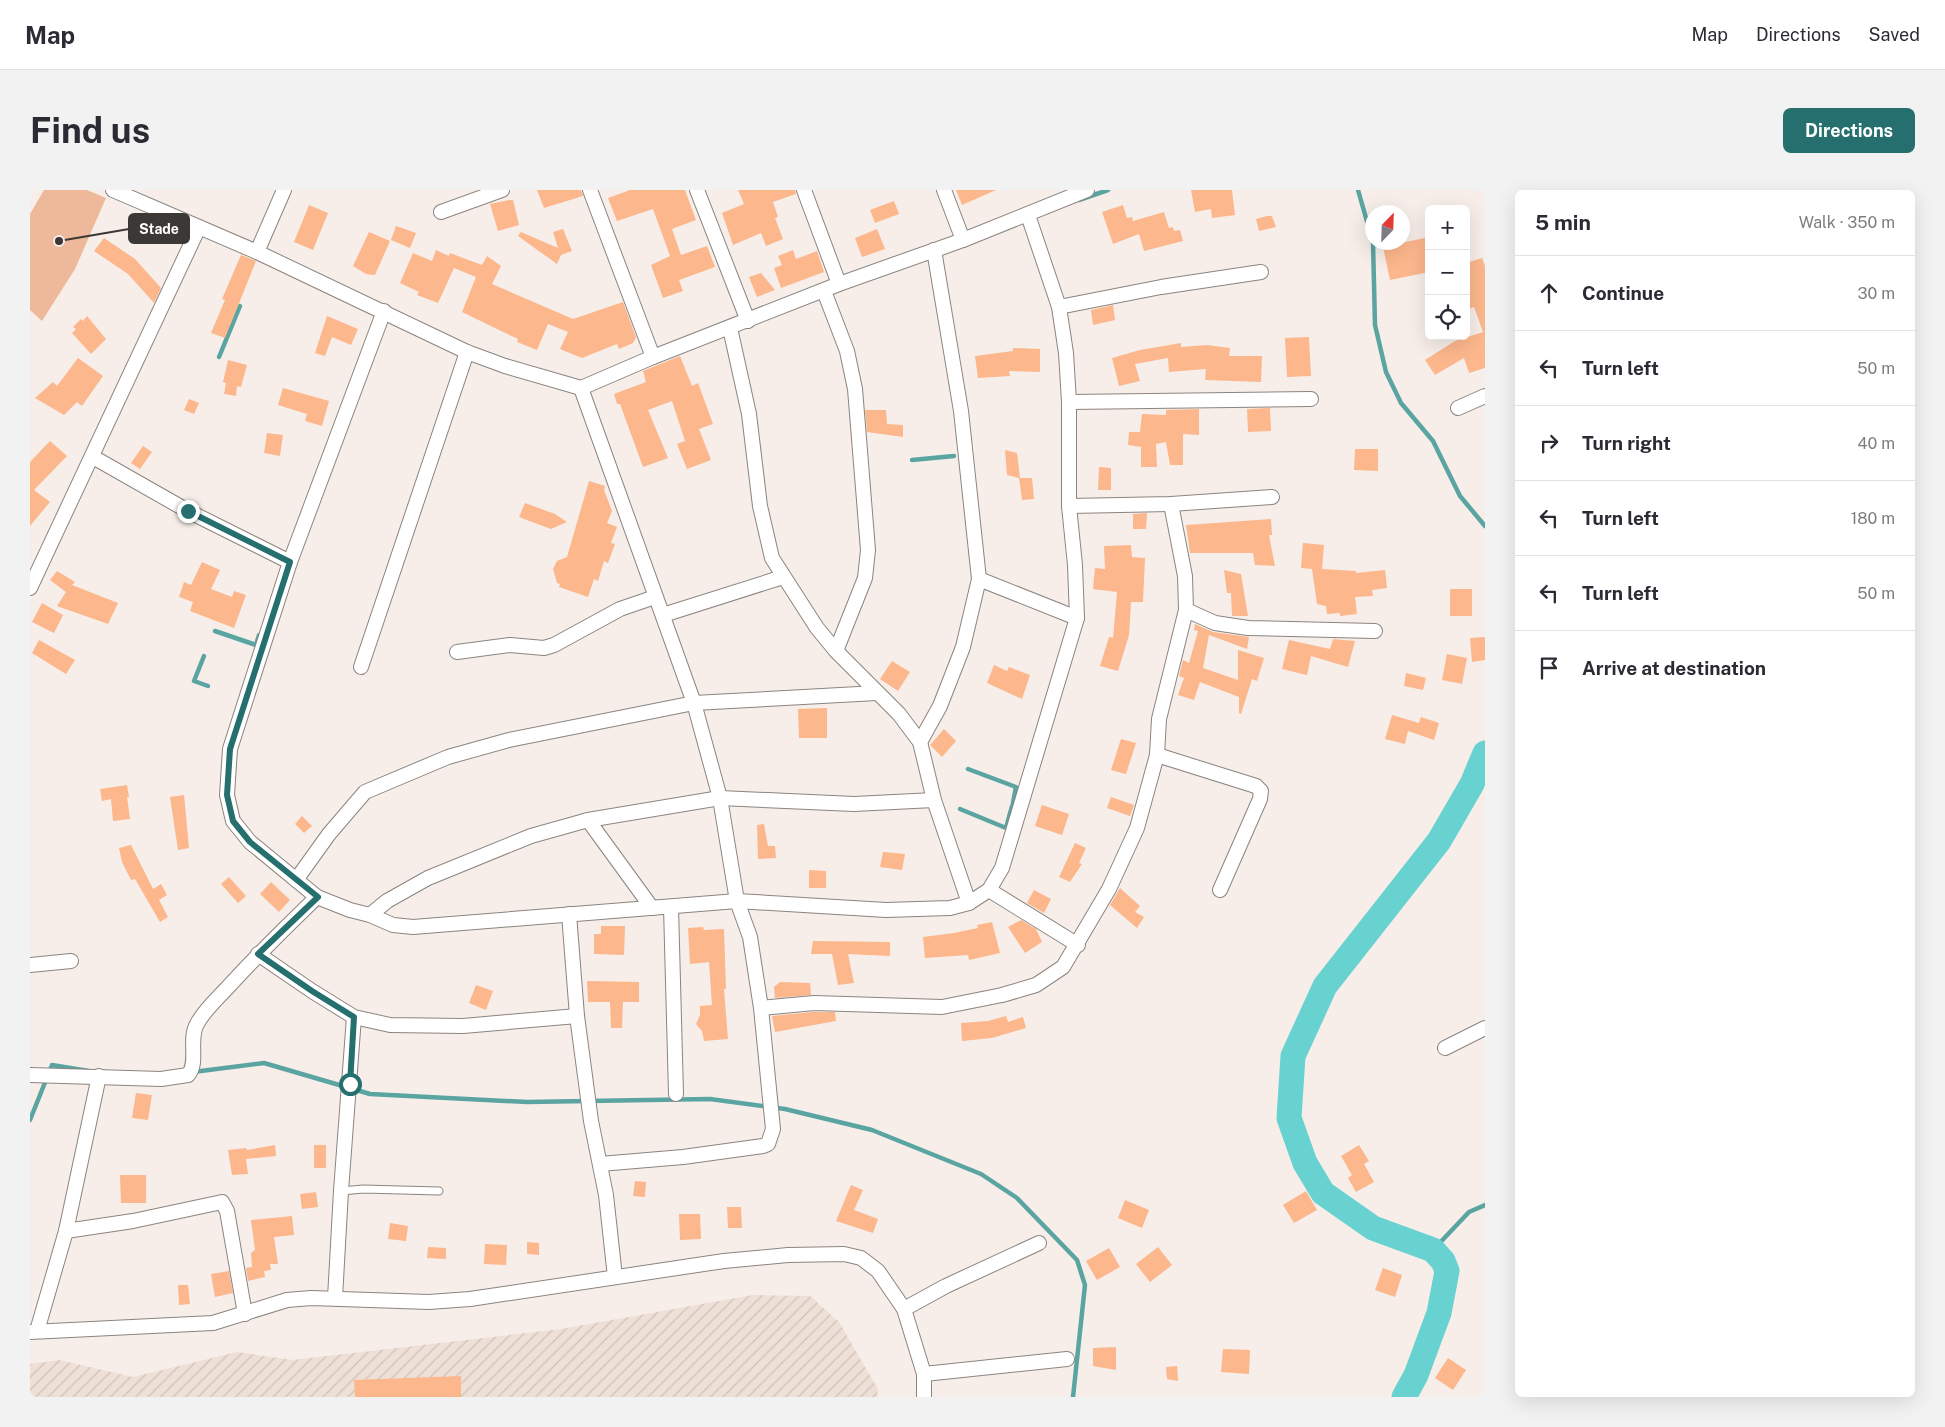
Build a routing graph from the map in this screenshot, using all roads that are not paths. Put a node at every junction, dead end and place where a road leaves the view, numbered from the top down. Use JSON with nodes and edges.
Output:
{"nodes":[{"id":1,"x":113,"y":190,"type":"edge"},
{"id":2,"x":284,"y":190,"type":"edge"},
{"id":3,"x":502,"y":190,"type":"edge"},
{"id":4,"x":590,"y":190,"type":"edge"},
{"id":5,"x":697,"y":190,"type":"edge"},
{"id":6,"x":804,"y":190,"type":"edge"},
{"id":7,"x":944,"y":190,"type":"edge"},
{"id":8,"x":1087,"y":190,"type":"edge"},
{"id":9,"x":441,"y":212,"type":"dead end"},
{"id":10,"x":1028,"y":215,"type":"junction"},
{"id":11,"x":199,"y":227,"type":"junction"},
{"id":12,"x":963,"y":240,"type":"junction"},
{"id":13,"x":934,"y":250,"type":"junction"},
{"id":14,"x":257,"y":252,"type":"junction"},
{"id":15,"x":1261,"y":272,"type":"dead end"},
{"id":16,"x":839,"y":284,"type":"junction"},
{"id":17,"x":824,"y":291,"type":"junction"},
{"id":18,"x":1059,"y":307,"type":"junction"},
{"id":19,"x":384,"y":311,"type":"junction"},
{"id":20,"x":748,"y":321,"type":"junction"},
{"id":21,"x":730,"y":328,"type":"junction"},
{"id":22,"x":467,"y":352,"type":"junction"},
{"id":23,"x":653,"y":357,"type":"junction"},
{"id":24,"x":581,"y":388,"type":"junction"},
{"id":25,"x":1485,"y":396,"type":"edge"},
{"id":26,"x":1311,"y":399,"type":"dead end"},
{"id":27,"x":1070,"y":402,"type":"junction"},
{"id":28,"x":1458,"y":408,"type":"dead end"},
{"id":29,"x":93,"y":457,"type":"junction"},
{"id":30,"x":1272,"y":497,"type":"dead end"},
{"id":31,"x":1171,"y":504,"type":"junction"},
{"id":32,"x":1069,"y":506,"type":"junction"},
{"id":33,"x":290,"y":562,"type":"junction"},
{"id":34,"x":34,"y":567,"type":"edge"},
{"id":35,"x":783,"y":577,"type":"junction"},
{"id":36,"x":979,"y":579,"type":"junction"},
{"id":37,"x":30,"y":588,"type":"edge"},
{"id":38,"x":655,"y":597,"type":"junction"},
{"id":39,"x":1186,"y":610,"type":"junction"},
{"id":40,"x":663,"y":615,"type":"junction"},
{"id":41,"x":1077,"y":618,"type":"junction"},
{"id":42,"x":1375,"y":631,"type":"dead end"},
{"id":43,"x":836,"y":651,"type":"junction"},
{"id":44,"x":457,"y":652,"type":"dead end"},
{"id":45,"x":361,"y":667,"type":"dead end"},
{"id":46,"x":878,"y":693,"type":"junction"},
{"id":47,"x":694,"y":703,"type":"junction"},
{"id":48,"x":920,"y":742,"type":"junction"},
{"id":49,"x":1157,"y":756,"type":"junction"},
{"id":50,"x":720,"y":798,"type":"junction"},
{"id":51,"x":934,"y":800,"type":"junction"},
{"id":52,"x":588,"y":820,"type":"junction"},
{"id":53,"x":296,"y":880,"type":"junction"},
{"id":54,"x":989,"y":890,"type":"junction"},
{"id":55,"x":1220,"y":890,"type":"dead end"},
{"id":56,"x":318,"y":897,"type":"junction"},
{"id":57,"x":737,"y":902,"type":"junction"},
{"id":58,"x":969,"y":903,"type":"junction"},
{"id":59,"x":671,"y":906,"type":"junction"},
{"id":60,"x":652,"y":908,"type":"junction"},
{"id":61,"x":569,"y":914,"type":"junction"},
{"id":62,"x":370,"y":915,"type":"junction"},
{"id":63,"x":1078,"y":945,"type":"junction"},
{"id":64,"x":258,"y":954,"type":"junction"},
{"id":65,"x":71,"y":961,"type":"dead end"},
{"id":66,"x":30,"y":965,"type":"edge"},
{"id":67,"x":761,"y":1008,"type":"junction"},
{"id":68,"x":577,"y":1016,"type":"junction"},
{"id":69,"x":354,"y":1017,"type":"junction"},
{"id":70,"x":1485,"y":1028,"type":"edge"},
{"id":71,"x":1445,"y":1048,"type":"dead end"},
{"id":72,"x":30,"y":1075,"type":"edge"},
{"id":73,"x":99,"y":1076,"type":"junction"},
{"id":74,"x":676,"y":1094,"type":"dead end"},
{"id":75,"x":600,"y":1164,"type":"junction"},
{"id":76,"x":341,"y":1191,"type":"junction"},
{"id":77,"x":438,"y":1191,"type":"dead end"},
{"id":78,"x":66,"y":1231,"type":"junction"},
{"id":79,"x":1040,"y":1242,"type":"dead end"},
{"id":80,"x":615,"y":1277,"type":"junction"},
{"id":81,"x":335,"y":1298,"type":"junction"},
{"id":82,"x":904,"y":1309,"type":"junction"},
{"id":83,"x":245,"y":1314,"type":"junction"},
{"id":84,"x":33,"y":1332,"type":"edge"},
{"id":85,"x":1067,"y":1359,"type":"dead end"},
{"id":86,"x":924,"y":1374,"type":"junction"},
{"id":87,"x":924,"y":1397,"type":"edge"}],
"edges":[{"from":1,"to":11,"type":"street"},
{"from":2,"to":14,"type":"street"},
{"from":3,"to":9,"type":"street"},
{"from":4,"to":23,"type":"street"},
{"from":5,"to":20,"type":"street"},
{"from":6,"to":16,"type":"street"},
{"from":7,"to":12,"type":"street"},
{"from":8,"to":10,"type":"street"},
{"from":10,"to":12,"type":"street"},
{"from":10,"to":18,"type":"street"},
{"from":11,"to":14,"type":"street"},
{"from":11,"to":29,"type":"street"},
{"from":12,"to":13,"type":"street"},
{"from":13,"to":16,"type":"street"},
{"from":13,"to":36,"type":"street"},
{"from":14,"to":19,"type":"street"},
{"from":15,"to":18,"type":"street"},
{"from":16,"to":17,"type":"street"},
{"from":17,"to":20,"type":"street"},
{"from":17,"to":43,"type":"street"},
{"from":18,"to":27,"type":"street"},
{"from":19,"to":22,"type":"street"},
{"from":19,"to":33,"type":"street"},
{"from":20,"to":21,"type":"street"},
{"from":21,"to":23,"type":"street"},
{"from":21,"to":35,"type":"street"},
{"from":22,"to":24,"type":"street"},
{"from":22,"to":45,"type":"street"},
{"from":23,"to":24,"type":"street"},
{"from":24,"to":38,"type":"street"},
{"from":25,"to":28,"type":"street"},
{"from":26,"to":27,"type":"street"},
{"from":27,"to":32,"type":"street"},
{"from":29,"to":33,"type":"street"},
{"from":29,"to":34,"type":"street"},
{"from":30,"to":31,"type":"street"},
{"from":31,"to":32,"type":"street"},
{"from":31,"to":39,"type":"street"},
{"from":32,"to":41,"type":"street"},
{"from":33,"to":53,"type":"street"},
{"from":34,"to":37,"type":"street"},
{"from":35,"to":40,"type":"street"},
{"from":35,"to":43,"type":"street"},
{"from":36,"to":41,"type":"street"},
{"from":36,"to":48,"type":"street"},
{"from":38,"to":40,"type":"street"},
{"from":38,"to":44,"type":"street"},
{"from":39,"to":42,"type":"street"},
{"from":39,"to":49,"type":"street"},
{"from":40,"to":47,"type":"street"},
{"from":41,"to":54,"type":"street"},
{"from":43,"to":46,"type":"street"},
{"from":46,"to":47,"type":"street"},
{"from":46,"to":48,"type":"street"},
{"from":47,"to":50,"type":"street"},
{"from":47,"to":53,"type":"street"},
{"from":48,"to":51,"type":"street"},
{"from":49,"to":55,"type":"street"},
{"from":49,"to":63,"type":"street"},
{"from":50,"to":51,"type":"street"},
{"from":50,"to":52,"type":"street"},
{"from":50,"to":57,"type":"street"},
{"from":51,"to":58,"type":"street"},
{"from":52,"to":60,"type":"street"},
{"from":52,"to":62,"type":"street"},
{"from":53,"to":56,"type":"street"},
{"from":54,"to":58,"type":"street"},
{"from":54,"to":63,"type":"street"},
{"from":56,"to":62,"type":"street"},
{"from":56,"to":64,"type":"street"},
{"from":57,"to":58,"type":"street"},
{"from":57,"to":59,"type":"street"},
{"from":57,"to":67,"type":"street"},
{"from":59,"to":60,"type":"street"},
{"from":59,"to":74,"type":"street"},
{"from":60,"to":61,"type":"street"},
{"from":61,"to":62,"type":"street"},
{"from":61,"to":68,"type":"street"},
{"from":63,"to":67,"type":"street"},
{"from":64,"to":69,"type":"street"},
{"from":64,"to":73,"type":"street"},
{"from":65,"to":66,"type":"street"},
{"from":67,"to":75,"type":"street"},
{"from":68,"to":69,"type":"street"},
{"from":68,"to":75,"type":"street"},
{"from":69,"to":76,"type":"street"},
{"from":70,"to":71,"type":"street"},
{"from":72,"to":73,"type":"street"},
{"from":73,"to":78,"type":"street"},
{"from":75,"to":80,"type":"street"},
{"from":76,"to":77,"type":"lane"},
{"from":76,"to":81,"type":"street"},
{"from":78,"to":83,"type":"street"},
{"from":78,"to":84,"type":"street"},
{"from":79,"to":82,"type":"street"},
{"from":80,"to":81,"type":"street"},
{"from":80,"to":82,"type":"street"},
{"from":81,"to":83,"type":"street"},
{"from":82,"to":86,"type":"street"},
{"from":83,"to":84,"type":"street"},
{"from":85,"to":86,"type":"street"},
{"from":86,"to":87,"type":"street"}]}
